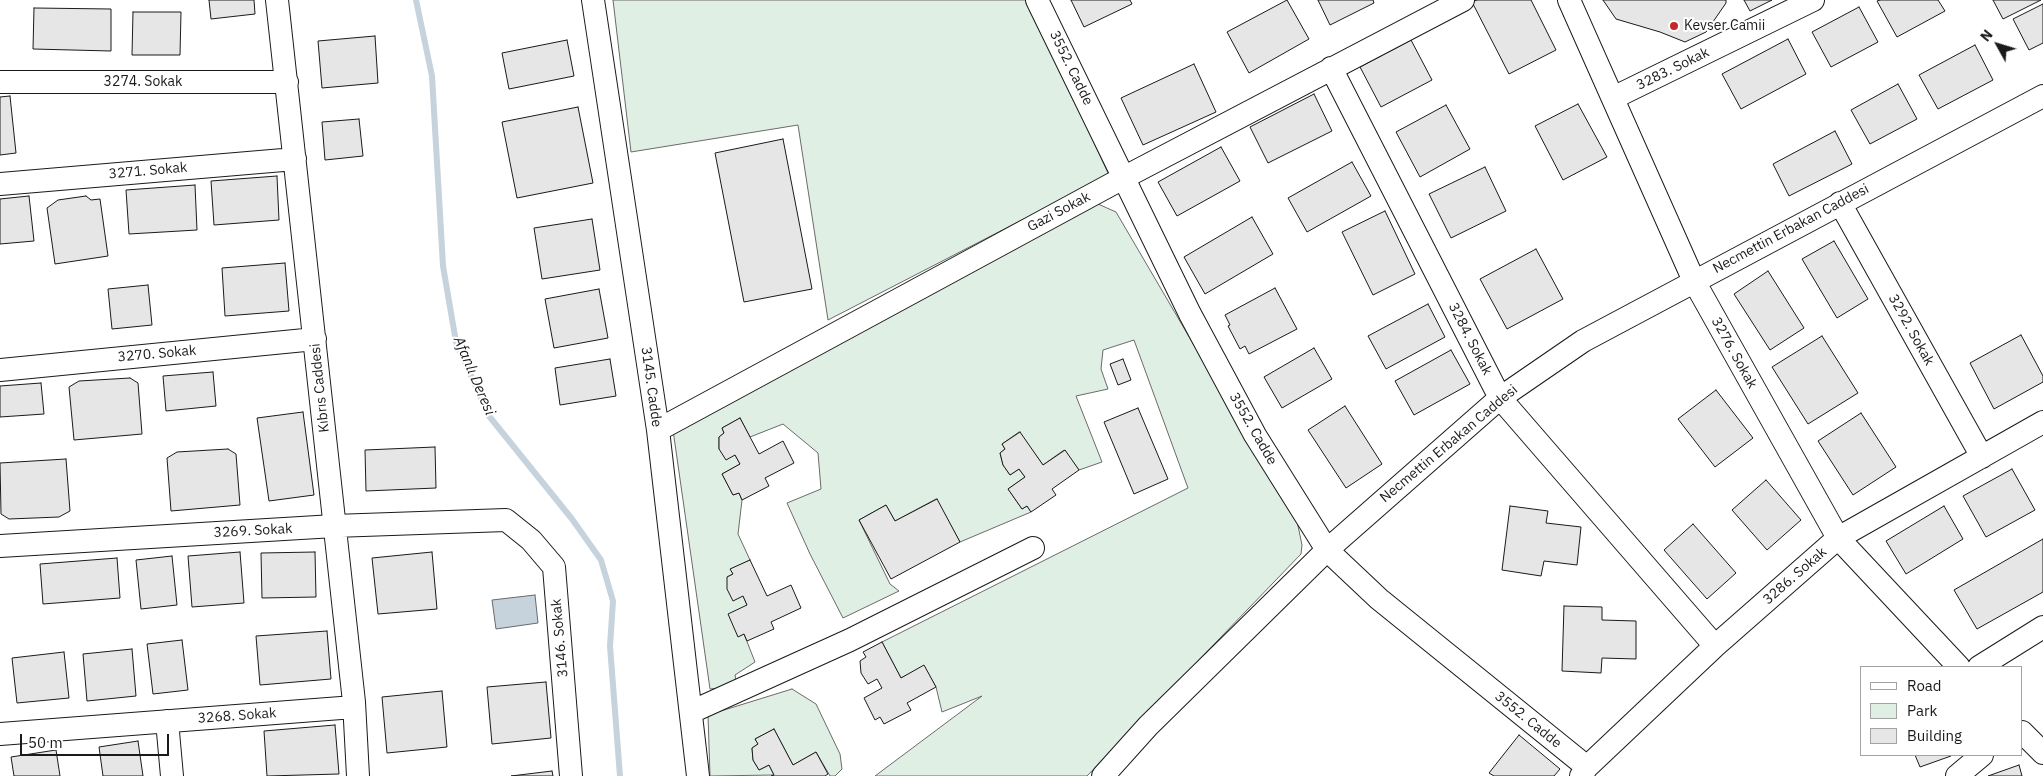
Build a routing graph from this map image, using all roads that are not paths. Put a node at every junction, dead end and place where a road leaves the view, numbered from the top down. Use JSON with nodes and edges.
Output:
{"nodes":[{"id":1,"x":277,"y":0,"type":"edge"},
{"id":2,"x":593,"y":0,"type":"edge"},
{"id":3,"x":1037,"y":0,"type":"edge"},
{"id":4,"x":1463,"y":0,"type":"edge"},
{"id":5,"x":1569,"y":0,"type":"edge"},
{"id":6,"x":1813,"y":0,"type":"edge"},
{"id":7,"x":1331,"y":68,"type":"junction"},
{"id":8,"x":0,"y":82,"type":"edge"},
{"id":9,"x":287,"y":82,"type":"junction"},
{"id":10,"x":2043,"y":96,"type":"edge"},
{"id":11,"x":1613,"y":98,"type":"junction"},
{"id":12,"x":295,"y":159,"type":"junction"},
{"id":13,"x":1125,"y":177,"type":"junction"},
{"id":14,"x":0,"y":184,"type":"edge"},
{"id":15,"x":1840,"y":203,"type":"junction"},
{"id":16,"x":1694,"y":281,"type":"junction"},
{"id":17,"x":315,"y":339,"type":"junction"},
{"id":18,"x":0,"y":370,"type":"edge"},
{"id":19,"x":1500,"y":398,"type":"junction"},
{"id":20,"x":2043,"y":422,"type":"edge"},
{"id":21,"x":658,"y":430,"type":"junction"},
{"id":22,"x":1982,"y":457,"type":"junction"},
{"id":23,"x":506,"y":520,"type":"joint"},
{"id":24,"x":334,"y":526,"type":"junction"},
{"id":25,"x":1838,"y":538,"type":"junction"},
{"id":26,"x":0,"y":546,"type":"edge"},
{"id":27,"x":1033,"y":548,"type":"dead end"},
{"id":28,"x":1327,"y":550,"type":"junction"},
{"id":29,"x":2043,"y":627,"type":"edge"},
{"id":30,"x":1715,"y":646,"type":"junction"},
{"id":31,"x":1958,"y":666,"type":"edge"},
{"id":32,"x":1981,"y":666,"type":"edge"},
{"id":33,"x":354,"y":708,"type":"junction"},
{"id":34,"x":691,"y":712,"type":"junction"},
{"id":35,"x":167,"y":721,"type":"junction"},
{"id":36,"x":2023,"y":733,"type":"edge"},
{"id":37,"x":0,"y":734,"type":"edge"},
{"id":38,"x":2043,"y":753,"type":"edge"},
{"id":39,"x":1981,"y":756,"type":"edge"},
{"id":40,"x":1584,"y":772,"type":"edge"},
{"id":41,"x":172,"y":776,"type":"edge"},
{"id":42,"x":358,"y":776,"type":"edge"},
{"id":43,"x":571,"y":776,"type":"edge"},
{"id":44,"x":698,"y":776,"type":"edge"},
{"id":45,"x":1102,"y":776,"type":"edge"},
{"id":46,"x":1957,"y":776,"type":"edge"}],
"edges":[{"from":1,"to":9,"type":"street","name":"Kıbrıs Caddesi"},
{"from":2,"to":21,"type":"street","name":"3145. Cadde"},
{"from":3,"to":13,"type":"street","name":"3552. Cadde"},
{"from":4,"to":7,"type":"street","name":"Gazi Sokak"},
{"from":5,"to":11,"type":"street","name":"3276. Sokak"},
{"from":6,"to":11,"type":"street","name":"3283. Sokak"},
{"from":7,"to":13,"type":"street","name":"Gazi Sokak"},
{"from":7,"to":19,"type":"street","name":"3284. Sokak"},
{"from":8,"to":9,"type":"street","name":"3274. Sokak"},
{"from":9,"to":12,"type":"street","name":"Kıbrıs Caddesi"},
{"from":10,"to":15,"type":"street","name":"Necmettin Erbakan Caddesi"},
{"from":11,"to":16,"type":"street","name":"3276. Sokak"},
{"from":12,"to":14,"type":"street","name":"3271. Sokak"},
{"from":12,"to":17,"type":"street","name":"Kıbrıs Caddesi"},
{"from":13,"to":21,"type":"street","name":"Gazi Sokak"},
{"from":13,"to":28,"type":"street","name":"3552. Cadde"},
{"from":15,"to":16,"type":"street","name":"Necmettin Erbakan Caddesi"},
{"from":15,"to":22,"type":"street","name":"3292. Sokak"},
{"from":16,"to":19,"type":"street","name":"Necmettin Erbakan Caddesi"},
{"from":16,"to":25,"type":"street","name":"3276. Sokak"},
{"from":17,"to":18,"type":"street","name":"3270. Sokak"},
{"from":17,"to":24,"type":"street","name":"Kıbrıs Caddesi"},
{"from":19,"to":28,"type":"street","name":"Necmettin Erbakan Caddesi"},
{"from":19,"to":30,"type":"street","name":"3284. Sokak"},
{"from":20,"to":22,"type":"street","name":"3286. Sokak"},
{"from":21,"to":34,"type":"street","name":"3145. Cadde"},
{"from":22,"to":25,"type":"street","name":"3286. Sokak"},
{"from":23,"to":24,"type":"street","name":"3269. Sokak"},
{"from":23,"to":43,"type":"street","name":"3146. Sokak"},
{"from":24,"to":26,"type":"street","name":"3269. Sokak"},
{"from":24,"to":33,"type":"street","name":"Kıbrıs Caddesi"},
{"from":25,"to":30,"type":"street","name":"3286. Sokak"},
{"from":25,"to":31,"type":"street","name":"3276. Sokak"},
{"from":27,"to":34,"type":"street"},
{"from":28,"to":40,"type":"street","name":"3552. Cadde"},
{"from":28,"to":45,"type":"street","name":"Necmettin Erbakan Caddesi"},
{"from":29,"to":32,"type":"street"},
{"from":30,"to":40,"type":"street","name":"3286. Sokak"},
{"from":33,"to":35,"type":"street","name":"3268. Sokak"},
{"from":33,"to":42,"type":"street","name":"Kıbrıs Caddesi"},
{"from":34,"to":44,"type":"street","name":"3145. Cadde"},
{"from":35,"to":37,"type":"street","name":"3268. Sokak"},
{"from":35,"to":41,"type":"street"},
{"from":36,"to":38,"type":"street"},
{"from":39,"to":46,"type":"street"}]}
